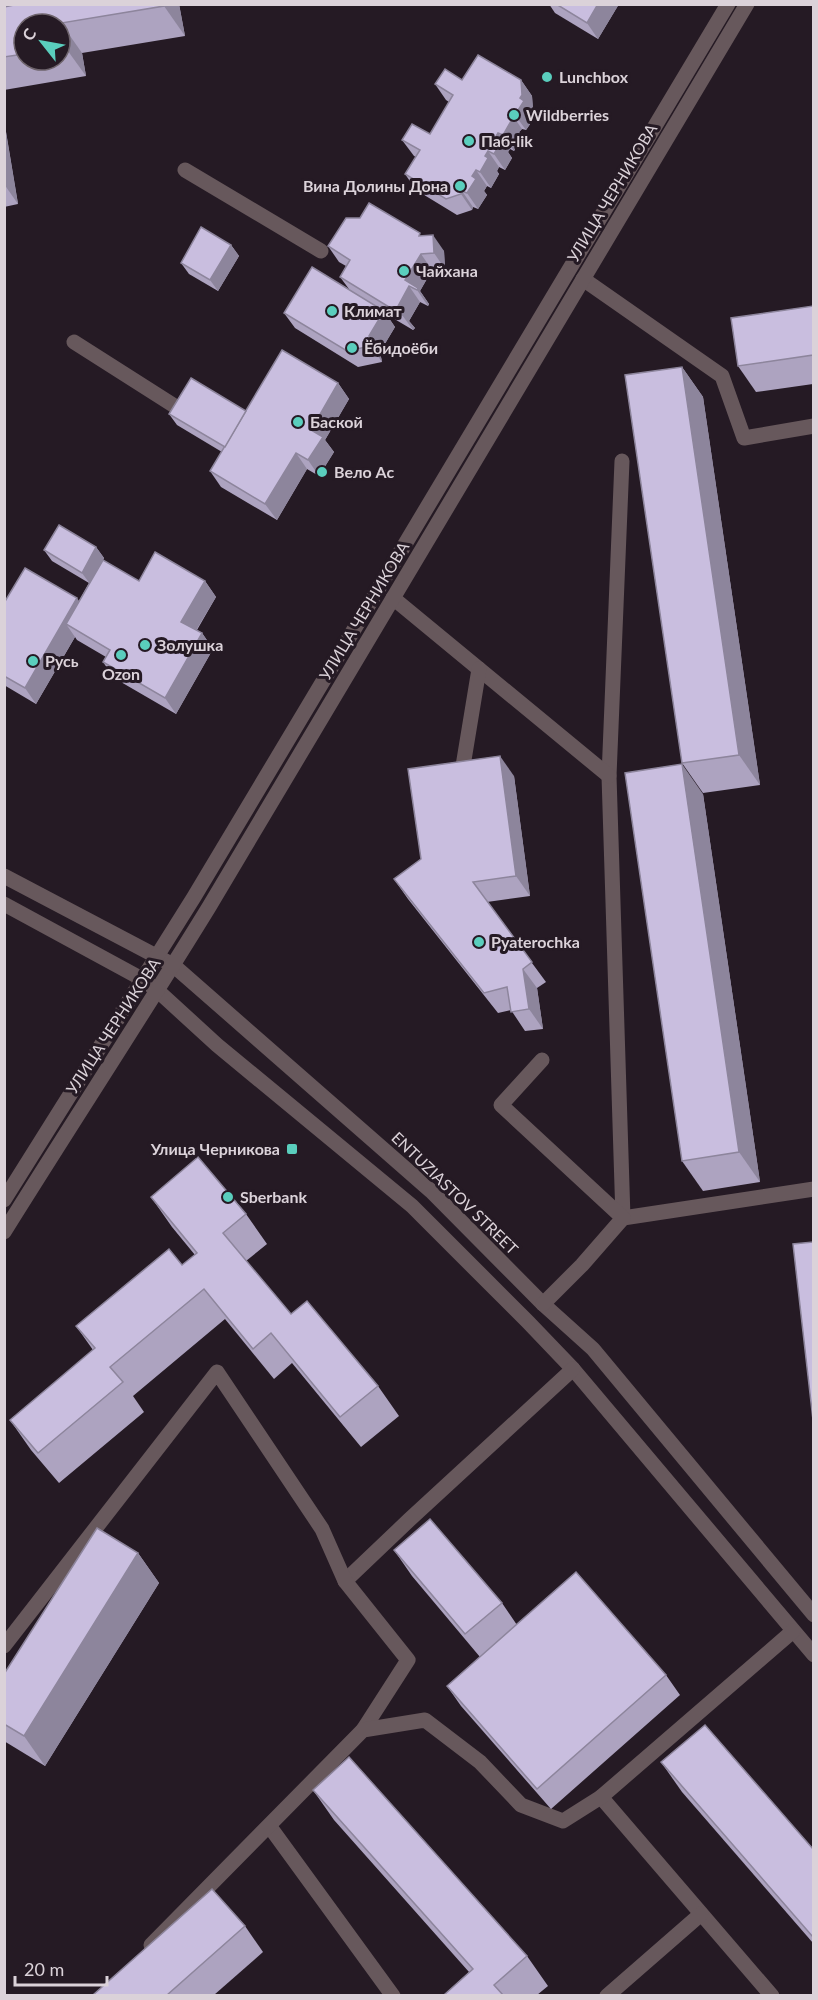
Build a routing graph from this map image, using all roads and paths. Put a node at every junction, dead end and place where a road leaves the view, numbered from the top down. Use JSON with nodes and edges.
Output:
{"nodes":[{"id":1,"x":728,"y":4,"type":"edge"},
{"id":2,"x":747,"y":4,"type":"edge"},
{"id":3,"x":185,"y":170,"type":"dead end"},
{"id":4,"x":321,"y":251,"type":"dead end"},
{"id":5,"x":583,"y":279,"type":"junction"},
{"id":6,"x":74,"y":342,"type":"dead end"},
{"id":7,"x":173,"y":405,"type":"edge"},
{"id":8,"x":813,"y":426,"type":"edge"},
{"id":9,"x":622,"y":461,"type":"dead end"},
{"id":10,"x":393,"y":598,"type":"junction"},
{"id":11,"x":479,"y":669,"type":"junction"},
{"id":12,"x":463,"y":766,"type":"edge"},
{"id":13,"x":609,"y":776,"type":"junction"},
{"id":14,"x":4,"y":876,"type":"edge"},
{"id":15,"x":4,"y":904,"type":"edge"},
{"id":16,"x":157,"y":957,"type":"junction"},
{"id":17,"x":173,"y":965,"type":"junction"},
{"id":18,"x":142,"y":979,"type":"junction"},
{"id":19,"x":158,"y":991,"type":"junction"},
{"id":20,"x":542,"y":1060,"type":"dead end"},
{"id":21,"x":813,"y":1189,"type":"edge"},
{"id":22,"x":4,"y":1200,"type":"edge"},
{"id":23,"x":623,"y":1218,"type":"junction"},
{"id":24,"x":4,"y":1232,"type":"edge"},
{"id":25,"x":543,"y":1304,"type":"junction"},
{"id":26,"x":573,"y":1369,"type":"junction"},
{"id":27,"x":345,"y":1581,"type":"junction"},
{"id":28,"x":813,"y":1615,"type":"edge"},
{"id":29,"x":793,"y":1631,"type":"junction"},
{"id":30,"x":4,"y":1646,"type":"edge"},
{"id":31,"x":813,"y":1655,"type":"edge"},
{"id":32,"x":363,"y":1731,"type":"junction"},
{"id":33,"x":601,"y":1797,"type":"junction"},
{"id":34,"x":270,"y":1827,"type":"junction"},
{"id":35,"x":701,"y":1914,"type":"junction"},
{"id":36,"x":143,"y":1953,"type":"edge"},
{"id":37,"x":393,"y":1995,"type":"edge"},
{"id":38,"x":607,"y":1995,"type":"edge"},
{"id":39,"x":772,"y":1995,"type":"edge"}],
"edges":[{"from":1,"to":16,"type":"street","name":"УЛИЦА ЧЕРНИКОВА"},
{"from":2,"to":5,"type":"street","name":"УЛИЦА ЧЕРНИКОВА"},
{"from":3,"to":4,"type":"street"},
{"from":5,"to":8,"type":"street"},
{"from":5,"to":10,"type":"street","name":"УЛИЦА ЧЕРНИКОВА"},
{"from":6,"to":7,"type":"street"},
{"from":9,"to":13,"type":"street"},
{"from":10,"to":11,"type":"street"},
{"from":10,"to":17,"type":"street","name":"УЛИЦА ЧЕРНИКОВА"},
{"from":11,"to":12,"type":"street"},
{"from":11,"to":13,"type":"street"},
{"from":13,"to":23,"type":"street"},
{"from":14,"to":16,"type":"street","name":"ENTUZIASTOV STREET"},
{"from":15,"to":18,"type":"street"},
{"from":16,"to":17,"type":"street","name":"ENTUZIASTOV STREET"},
{"from":16,"to":18,"type":"street","name":"УЛИЦА ЧЕРНИКОВА"},
{"from":17,"to":19,"type":"street","name":"УЛИЦА ЧЕРНИКОВА"},
{"from":17,"to":25,"type":"street","name":"ENTUZIASTOV STREET"},
{"from":18,"to":19,"type":"street"},
{"from":18,"to":22,"type":"street","name":"УЛИЦА ЧЕРНИКОВА"},
{"from":19,"to":24,"type":"street","name":"УЛИЦА ЧЕРНИКОВА"},
{"from":19,"to":26,"type":"street"},
{"from":20,"to":23,"type":"street"},
{"from":21,"to":23,"type":"street"},
{"from":23,"to":25,"type":"street"},
{"from":25,"to":28,"type":"street","name":"ENTUZIASTOV STREET"},
{"from":26,"to":27,"type":"street"},
{"from":26,"to":29,"type":"street"},
{"from":27,"to":30,"type":"street"},
{"from":27,"to":32,"type":"street"},
{"from":29,"to":31,"type":"street"},
{"from":29,"to":33,"type":"street"},
{"from":32,"to":33,"type":"street"},
{"from":32,"to":34,"type":"street"},
{"from":33,"to":35,"type":"street"},
{"from":34,"to":36,"type":"street"},
{"from":34,"to":37,"type":"street"},
{"from":35,"to":38,"type":"street"},
{"from":35,"to":39,"type":"street"}]}
